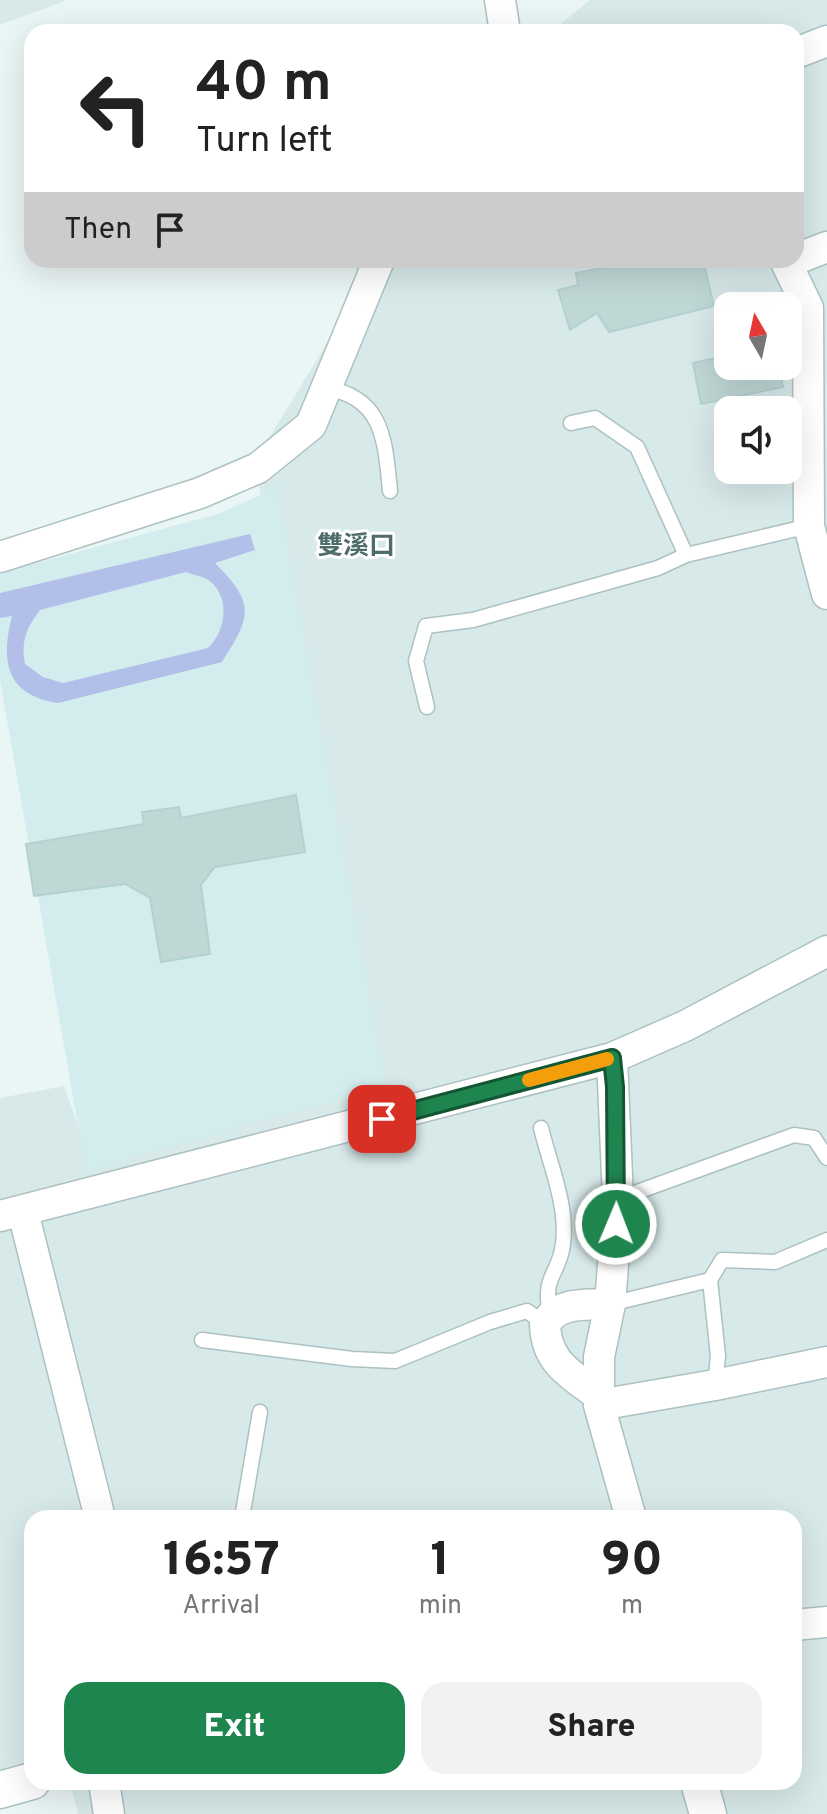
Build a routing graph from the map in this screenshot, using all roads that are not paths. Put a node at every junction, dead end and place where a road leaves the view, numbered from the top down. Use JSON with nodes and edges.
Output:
{"nodes":[{"id":1,"x":500,"y":0,"type":"edge"},
{"id":2,"x":504,"y":24,"type":"edge"},
{"id":3,"x":827,"y":41,"type":"edge"},
{"id":4,"x":804,"y":50,"type":"edge"},
{"id":5,"x":827,"y":247,"type":"edge"},
{"id":6,"x":804,"y":255,"type":"edge"},
{"id":7,"x":376,"y":268,"type":"edge"},
{"id":8,"x":793,"y":268,"type":"edge"},
{"id":9,"x":325,"y":388,"type":"junction"},
{"id":10,"x":571,"y":423,"type":"dead end"},
{"id":11,"x":390,"y":491,"type":"dead end"},
{"id":12,"x":809,"y":526,"type":"junction"},
{"id":13,"x":686,"y":555,"type":"junction"},
{"id":14,"x":0,"y":557,"type":"edge"},
{"id":15,"x":827,"y":594,"type":"edge"},
{"id":16,"x":427,"y":707,"type":"dead end"},
{"id":17,"x":827,"y":951,"type":"edge"},
{"id":18,"x":612,"y":1058,"type":"junction"},
{"id":19,"x":541,"y":1128,"type":"dead end"},
{"id":20,"x":827,"y":1158,"type":"edge"},
{"id":21,"x":618,"y":1199,"type":"junction"},
{"id":22,"x":11,"y":1214,"type":"edge"},
{"id":23,"x":827,"y":1240,"type":"edge"},
{"id":24,"x":710,"y":1280,"type":"junction"},
{"id":25,"x":610,"y":1304,"type":"junction"},
{"id":26,"x":547,"y":1320,"type":"junction"},
{"id":27,"x":202,"y":1340,"type":"dead end"},
{"id":28,"x":827,"y":1362,"type":"edge"},
{"id":29,"x":715,"y":1385,"type":"junction"},
{"id":30,"x":599,"y":1400,"type":"junction"},
{"id":31,"x":260,"y":1412,"type":"dead end"},
{"id":32,"x":98,"y":1510,"type":"edge"},
{"id":33,"x":243,"y":1510,"type":"edge"},
{"id":34,"x":629,"y":1510,"type":"edge"},
{"id":35,"x":827,"y":1622,"type":"edge"},
{"id":36,"x":802,"y":1624,"type":"edge"},
{"id":37,"x":24,"y":1783,"type":"edge"},
{"id":38,"x":0,"y":1790,"type":"edge"},
{"id":39,"x":105,"y":1790,"type":"edge"},
{"id":40,"x":701,"y":1790,"type":"edge"},
{"id":41,"x":109,"y":1814,"type":"edge"},
{"id":42,"x":708,"y":1814,"type":"edge"}],
"edges":[{"from":1,"to":2,"type":"street"},
{"from":3,"to":4,"type":"street"},
{"from":5,"to":6,"type":"street"},
{"from":7,"to":9,"type":"street"},
{"from":8,"to":12,"type":"street"},
{"from":9,"to":11,"type":"lane"},
{"from":9,"to":14,"type":"street"},
{"from":10,"to":13,"type":"lane"},
{"from":12,"to":13,"type":"lane"},
{"from":12,"to":15,"type":"street"},
{"from":13,"to":16,"type":"lane"},
{"from":17,"to":18,"type":"street"},
{"from":18,"to":21,"type":"street"},
{"from":18,"to":22,"type":"street"},
{"from":19,"to":26,"type":"lane"},
{"from":20,"to":21,"type":"lane"},
{"from":21,"to":25,"type":"street"},
{"from":22,"to":32,"type":"street"},
{"from":23,"to":24,"type":"lane"},
{"from":24,"to":25,"type":"lane"},
{"from":24,"to":29,"type":"lane"},
{"from":25,"to":26,"type":"street"},
{"from":25,"to":30,"type":"street"},
{"from":26,"to":27,"type":"lane"},
{"from":26,"to":30,"type":"street"},
{"from":28,"to":29,"type":"street"},
{"from":29,"to":30,"type":"street"},
{"from":30,"to":34,"type":"street"},
{"from":31,"to":33,"type":"lane"},
{"from":35,"to":36,"type":"street"},
{"from":37,"to":38,"type":"street"},
{"from":39,"to":41,"type":"street"},
{"from":40,"to":42,"type":"street"}]}
